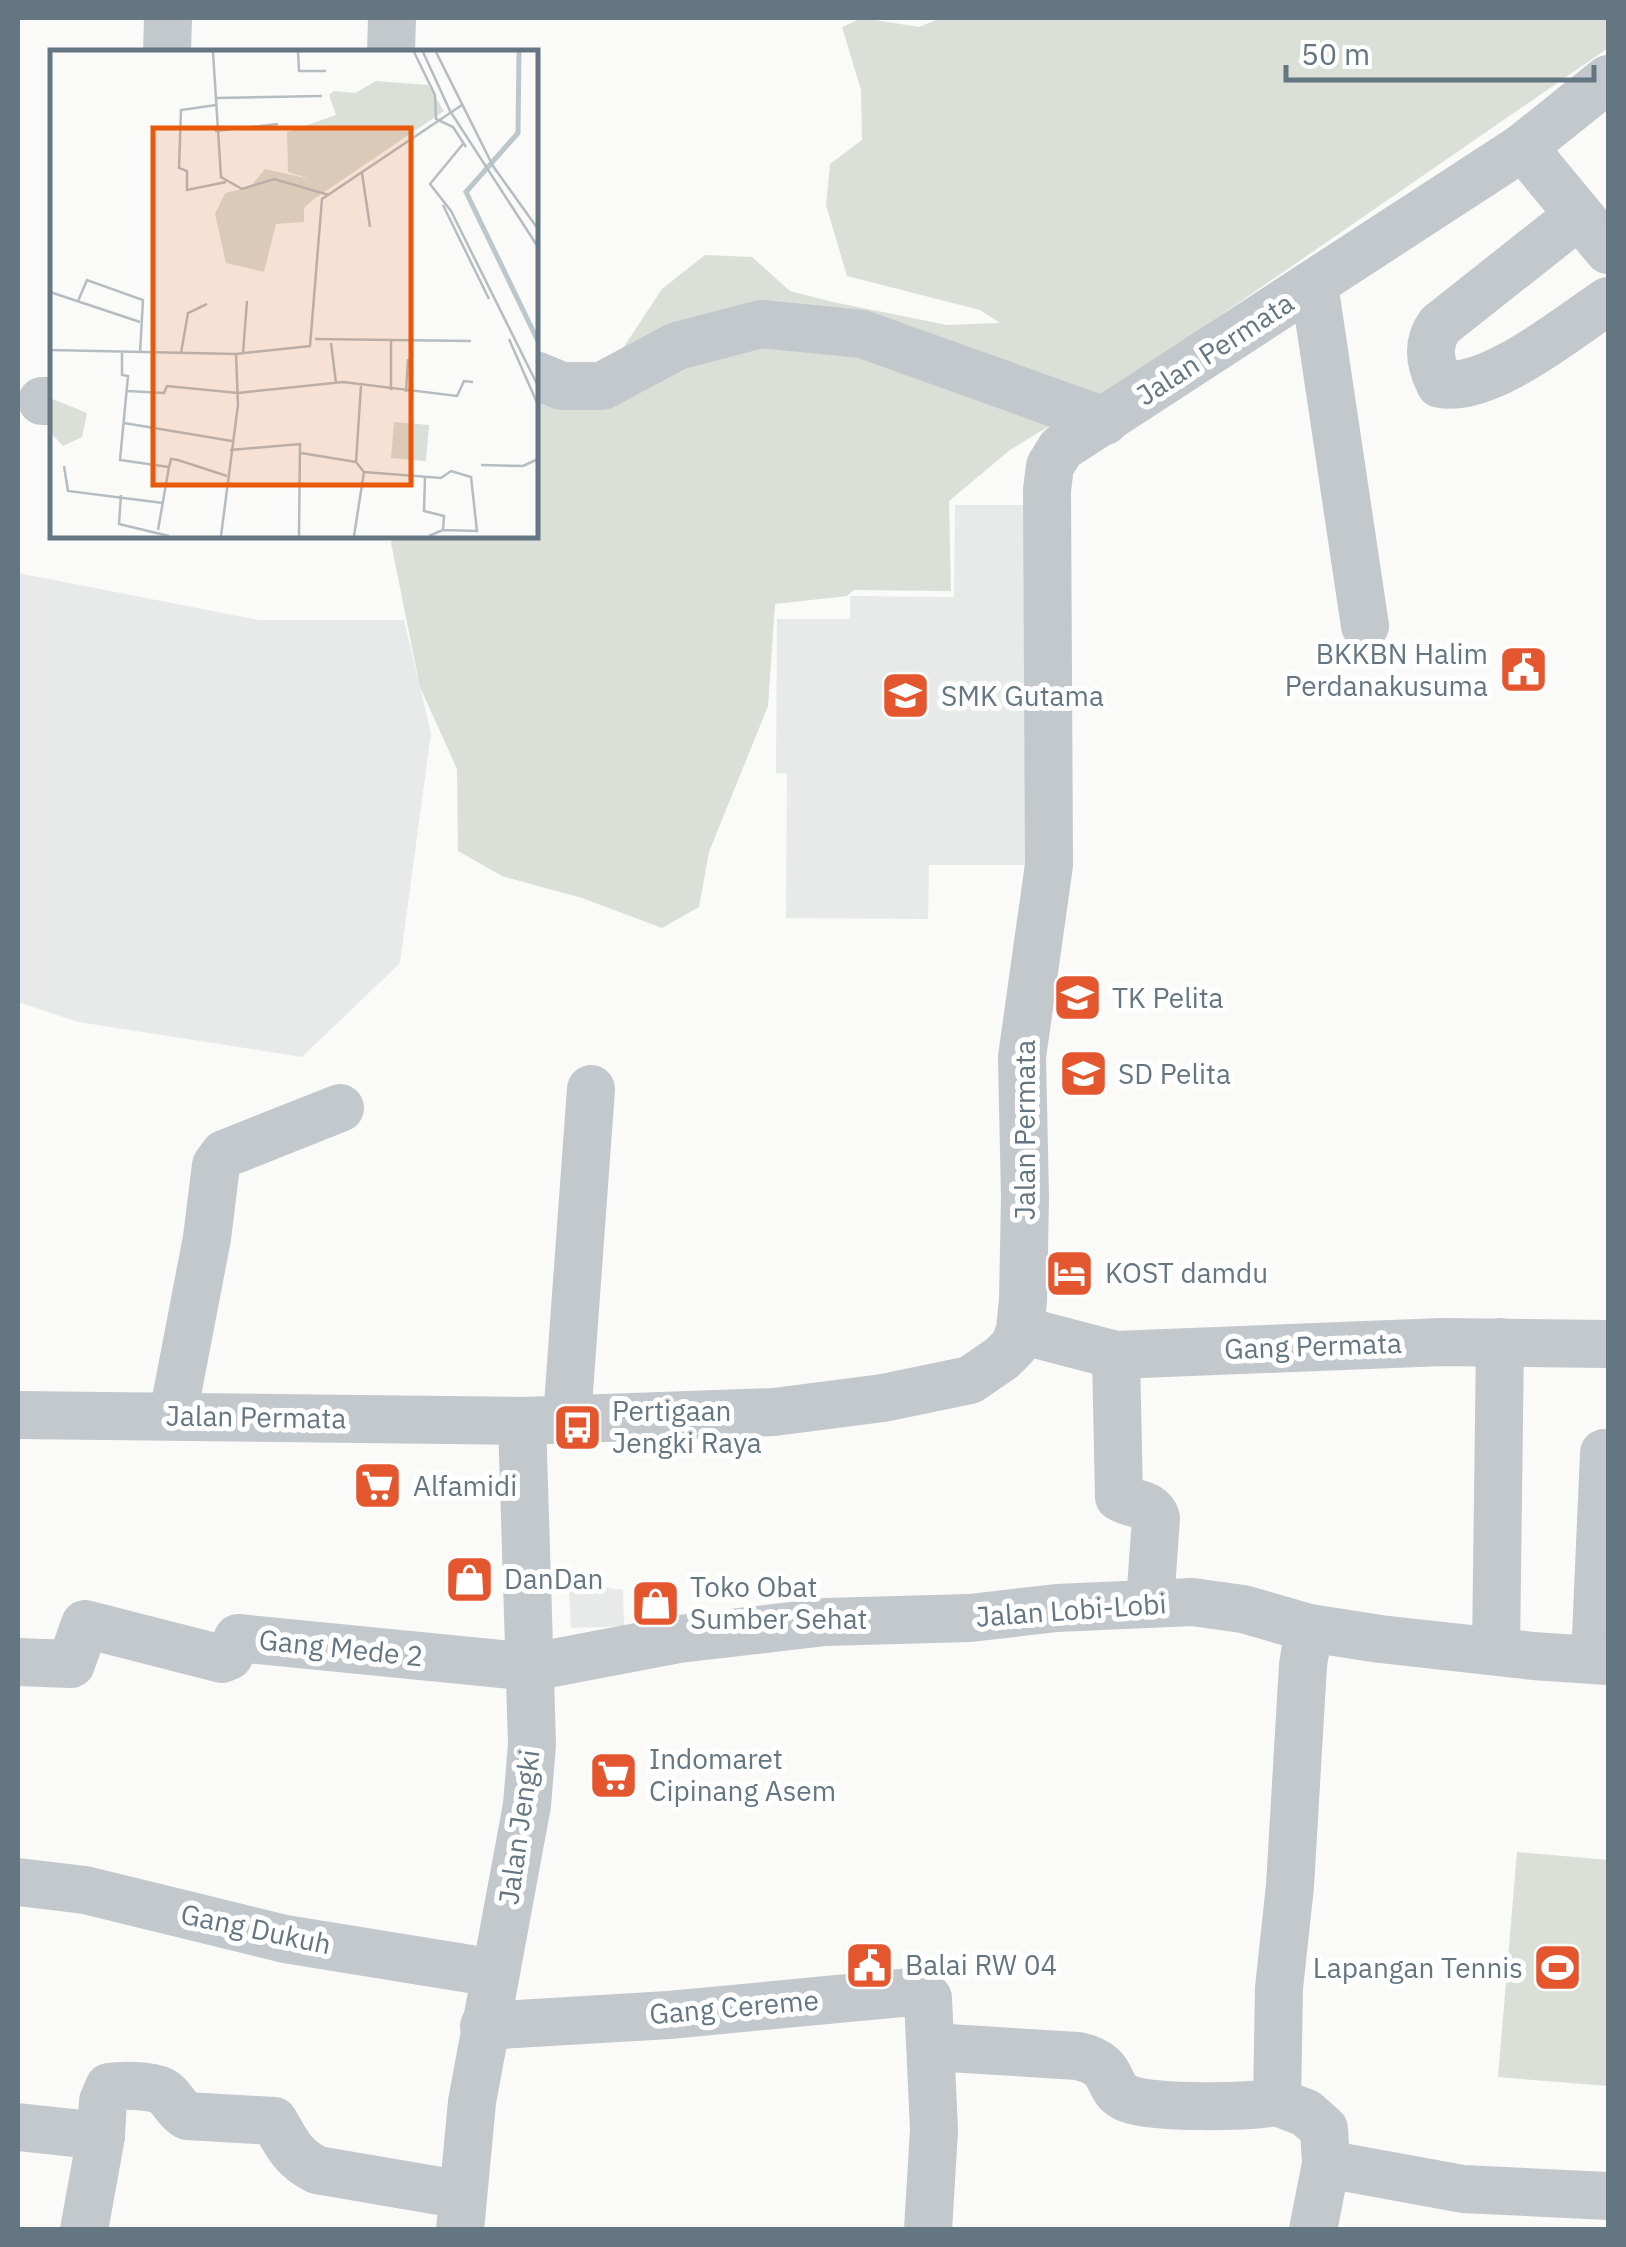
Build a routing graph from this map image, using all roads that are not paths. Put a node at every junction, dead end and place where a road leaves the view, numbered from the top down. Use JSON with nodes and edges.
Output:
{"nodes":[{"id":1,"x":168,"y":18,"type":"edge"},
{"id":2,"x":167,"y":50,"type":"edge"},
{"id":3,"x":1608,"y":79,"type":"edge"},
{"id":4,"x":1523,"y":147,"type":"junction"},
{"id":5,"x":1594,"y":233,"type":"edge"},
{"id":6,"x":1314,"y":284,"type":"junction"},
{"id":7,"x":1608,"y":301,"type":"edge"},
{"id":8,"x":538,"y":376,"type":"edge"},
{"id":9,"x":1105,"y":421,"type":"junction"},
{"id":10,"x":1365,"y":626,"type":"dead end"},
{"id":11,"x":590,"y":1088,"type":"dead end"},
{"id":12,"x":340,"y":1108,"type":"dead end"},
{"id":13,"x":1020,"y":1330,"type":"junction"},
{"id":14,"x":1500,"y":1342,"type":"junction"},
{"id":15,"x":1608,"y":1344,"type":"edge"},
{"id":16,"x":1116,"y":1355,"type":"junction"},
{"id":17,"x":18,"y":1415,"type":"edge"},
{"id":18,"x":173,"y":1415,"type":"junction"},
{"id":19,"x":545,"y":1420,"type":"junction"},
{"id":20,"x":1604,"y":1453,"type":"dead end"},
{"id":21,"x":1150,"y":1603,"type":"junction"},
{"id":22,"x":1309,"y":1628,"type":"junction"},
{"id":23,"x":1496,"y":1652,"type":"junction"},
{"id":24,"x":1602,"y":1661,"type":"edge"},
{"id":25,"x":18,"y":1662,"type":"edge"},
{"id":26,"x":532,"y":1667,"type":"junction"},
{"id":27,"x":18,"y":1882,"type":"edge"},
{"id":28,"x":495,"y":1972,"type":"junction"},
{"id":29,"x":484,"y":2026,"type":"junction"},
{"id":30,"x":932,"y":2047,"type":"junction"},
{"id":31,"x":1278,"y":2102,"type":"junction"},
{"id":32,"x":18,"y":2128,"type":"edge"},
{"id":33,"x":101,"y":2136,"type":"junction"},
{"id":34,"x":1326,"y":2164,"type":"junction"},
{"id":35,"x":1608,"y":2196,"type":"edge"},
{"id":36,"x":462,"y":2212,"type":"edge"},
{"id":37,"x":84,"y":2230,"type":"edge"},
{"id":38,"x":928,"y":2230,"type":"edge"},
{"id":39,"x":1313,"y":2230,"type":"edge"}],
"edges":[{"from":1,"to":2,"type":"street"},
{"from":3,"to":4,"type":"street","name":"Jalan Permata"},
{"from":4,"to":5,"type":"street"},
{"from":4,"to":6,"type":"street","name":"Jalan Permata"},
{"from":5,"to":7,"type":"street"},
{"from":6,"to":9,"type":"street","name":"Jalan Permata"},
{"from":6,"to":10,"type":"street"},
{"from":8,"to":9,"type":"street"},
{"from":9,"to":13,"type":"street","name":"Jalan Permata"},
{"from":11,"to":19,"type":"street","name":"Jalan Jengki"},
{"from":12,"to":18,"type":"street"},
{"from":13,"to":16,"type":"street","name":"Gang Permata"},
{"from":13,"to":19,"type":"street","name":"Jalan Permata"},
{"from":14,"to":15,"type":"street","name":"Gang Permata"},
{"from":14,"to":16,"type":"street","name":"Gang Permata"},
{"from":14,"to":23,"type":"street"},
{"from":16,"to":21,"type":"street"},
{"from":17,"to":18,"type":"street","name":"Jalan Permata"},
{"from":18,"to":19,"type":"street","name":"Jalan Permata"},
{"from":19,"to":26,"type":"street","name":"Jalan Jengki"},
{"from":20,"to":24,"type":"street"},
{"from":21,"to":22,"type":"street","name":"Jalan Lobi-Lobi"},
{"from":21,"to":26,"type":"street","name":"Jalan Lobi-Lobi"},
{"from":22,"to":23,"type":"street","name":"Jalan Lobi-Lobi"},
{"from":22,"to":31,"type":"street"},
{"from":23,"to":24,"type":"street","name":"Jalan Lobi-Lobi"},
{"from":25,"to":26,"type":"street","name":"Gang Mede 2"},
{"from":26,"to":28,"type":"street","name":"Jalan Jengki"},
{"from":27,"to":28,"type":"street","name":"Gang Dukuh"},
{"from":28,"to":29,"type":"street","name":"Jalan Jengki"},
{"from":29,"to":30,"type":"street","name":"Gang Cereme"},
{"from":29,"to":36,"type":"street","name":"Jalan Jengki"},
{"from":30,"to":31,"type":"street"},
{"from":30,"to":38,"type":"street","name":"Gang Cereme"},
{"from":31,"to":34,"type":"street"},
{"from":32,"to":33,"type":"street"},
{"from":33,"to":36,"type":"street"},
{"from":33,"to":37,"type":"street"},
{"from":34,"to":35,"type":"street"},
{"from":34,"to":39,"type":"street"}]}
